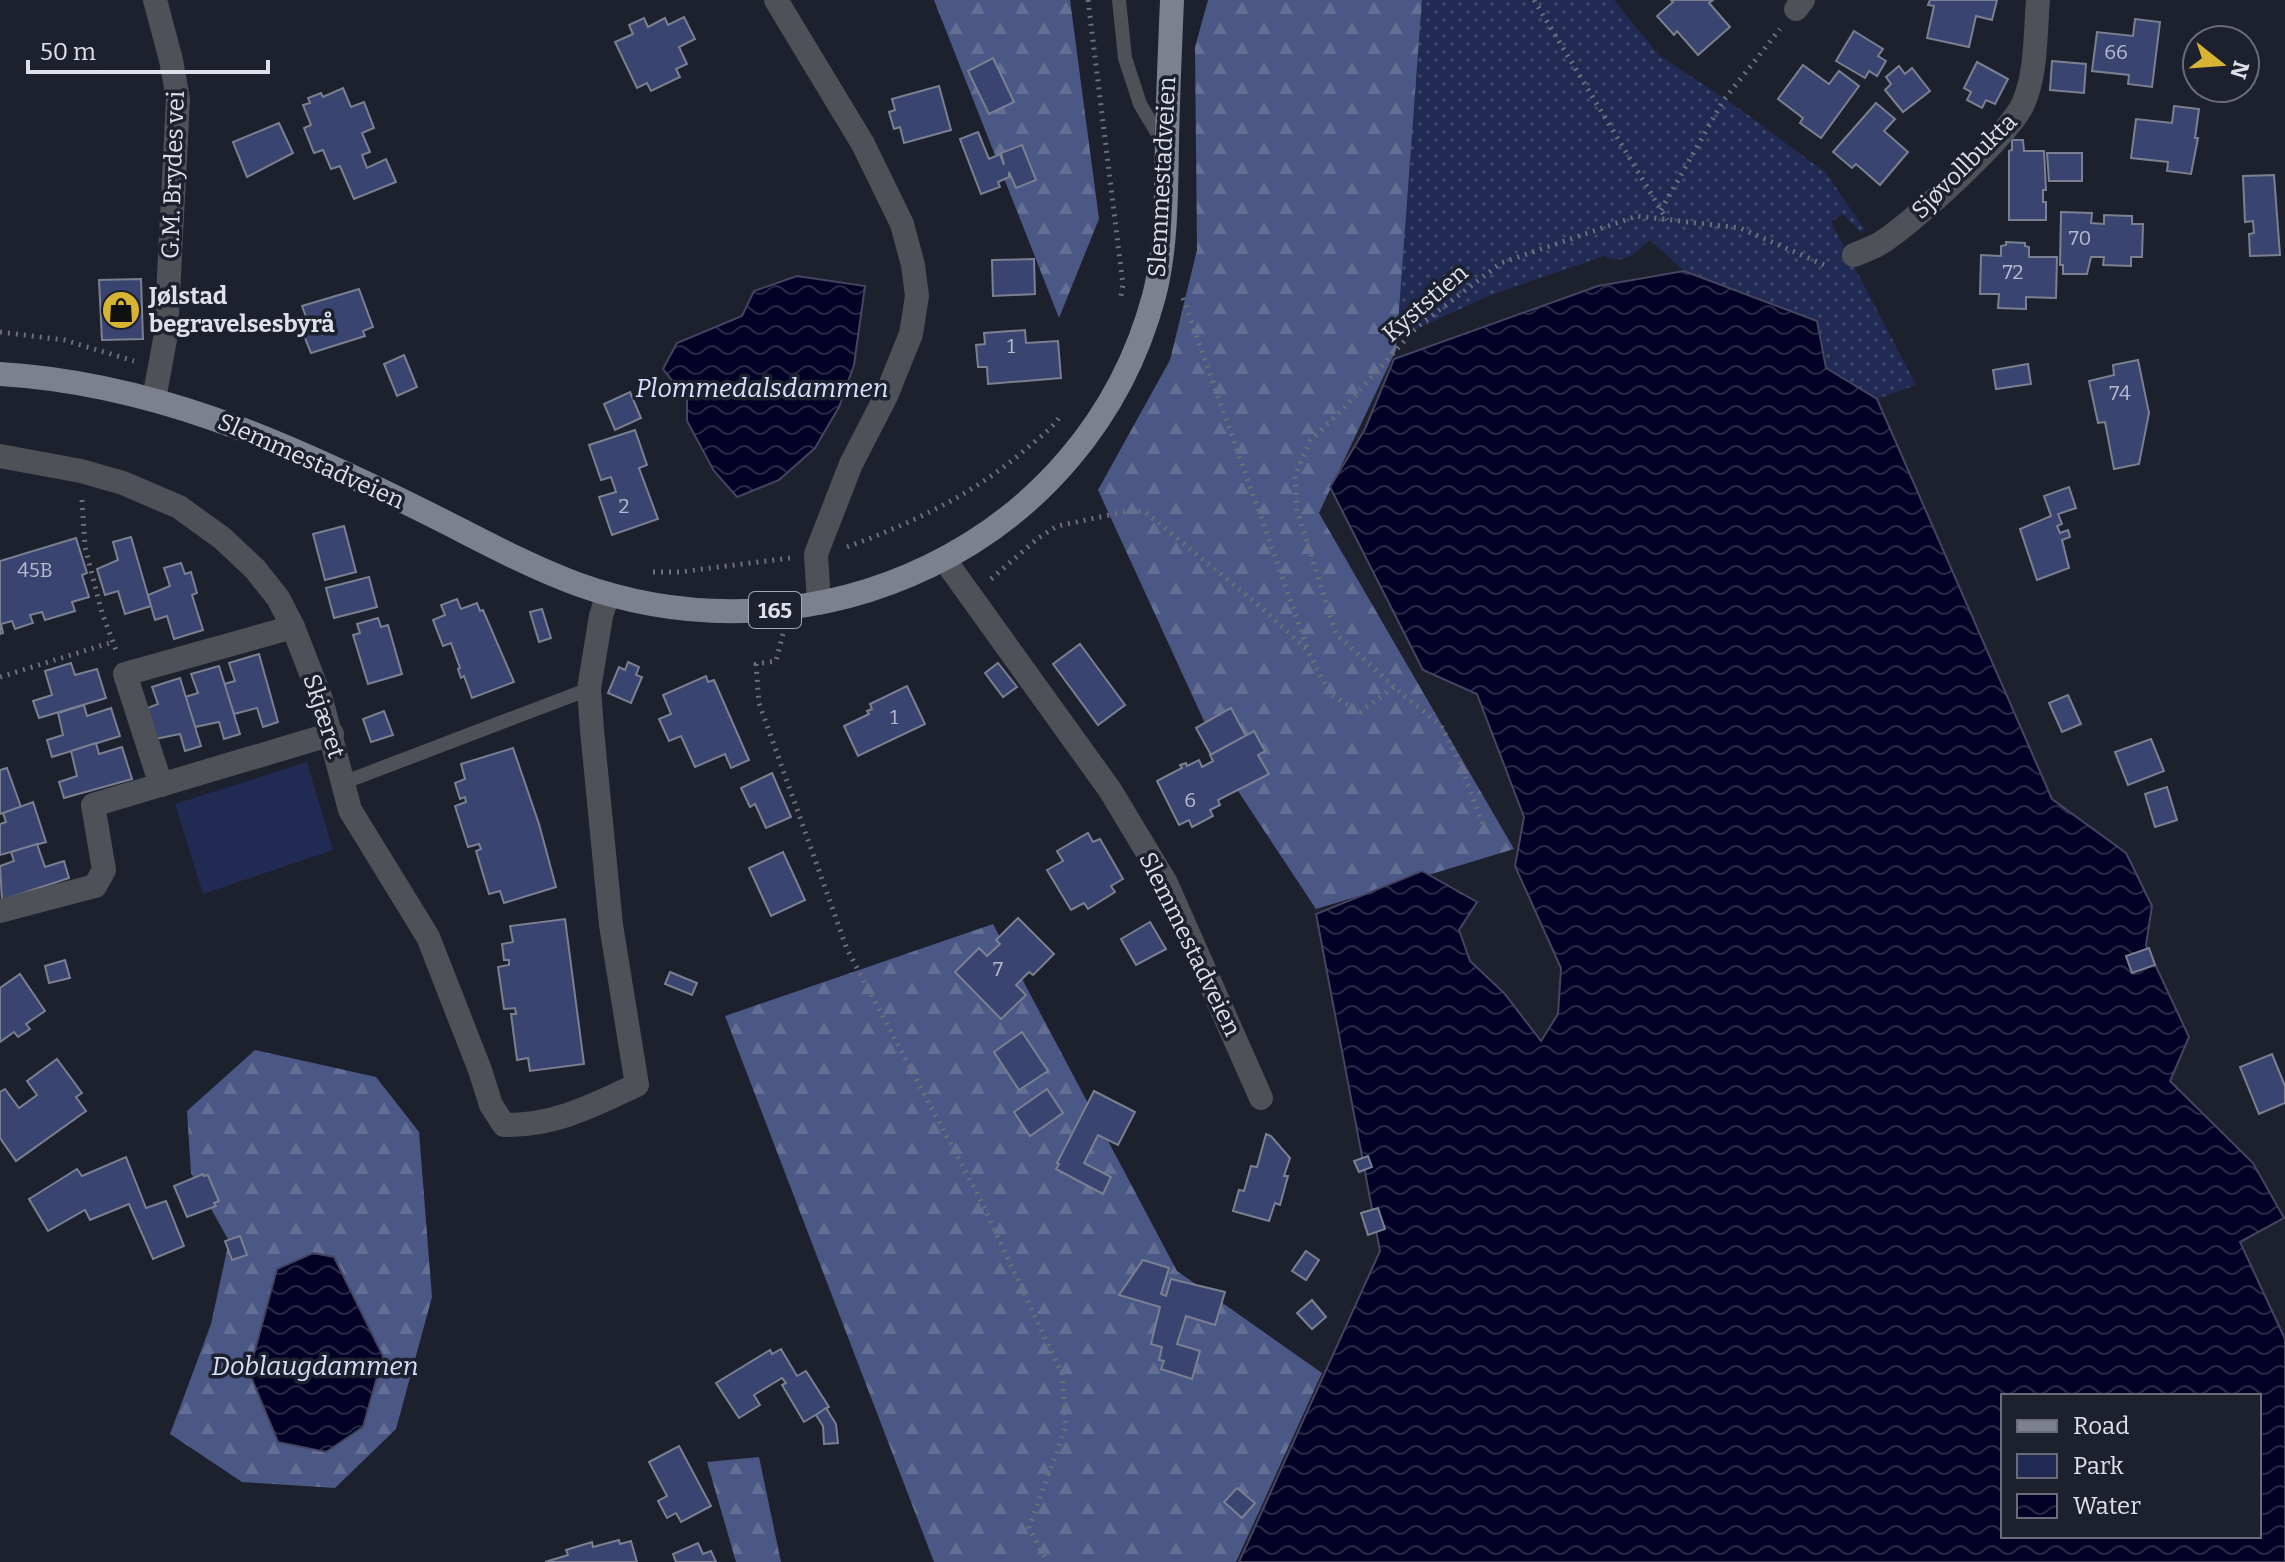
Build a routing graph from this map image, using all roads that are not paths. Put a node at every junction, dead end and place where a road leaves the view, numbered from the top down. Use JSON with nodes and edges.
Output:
{"nodes":[{"id":1,"x":155,"y":0,"type":"edge"},
{"id":2,"x":776,"y":0,"type":"edge"},
{"id":3,"x":1119,"y":0,"type":"edge"},
{"id":4,"x":1172,"y":0,"type":"edge"},
{"id":5,"x":2038,"y":0,"type":"edge"},
{"id":6,"x":1167,"y":150,"type":"junction"},
{"id":7,"x":1854,"y":255,"type":"road end"},
{"id":8,"x":0,"y":374,"type":"edge"},
{"id":9,"x":154,"y":399,"type":"junction"},
{"id":10,"x":0,"y":456,"type":"edge"},
{"id":11,"x":944,"y":559,"type":"junction"},
{"id":12,"x":608,"y":594,"type":"junction"},
{"id":13,"x":819,"y":603,"type":"junction"},
{"id":14,"x":293,"y":627,"type":"junction"},
{"id":15,"x":589,"y":689,"type":"junction"},
{"id":16,"x":332,"y":734,"type":"junction"},
{"id":17,"x":345,"y":782,"type":"junction"},
{"id":18,"x":161,"y":785,"type":"junction"},
{"id":19,"x":0,"y":911,"type":"edge"},
{"id":20,"x":1261,"y":1098,"type":"dead end"}],
"edges":[{"from":1,"to":9,"type":"street","name":"G.M. Brydes vei"},
{"from":2,"to":13,"type":"street"},
{"from":3,"to":6,"type":"lane"},
{"from":4,"to":6,"type":"main road","name":"Slemmestadveien","number":"165"},
{"from":5,"to":7,"type":"street","name":"Sjøvollbukta"},
{"from":6,"to":11,"type":"main road","name":"Slemmestadveien","number":"165"},
{"from":8,"to":9,"type":"main road","name":"Slemmestadveien","number":"165"},
{"from":9,"to":12,"type":"main road","name":"Slemmestadveien","number":"165"},
{"from":10,"to":14,"type":"street","name":"Skjæret"},
{"from":11,"to":13,"type":"main road","name":"Slemmestadveien","number":"165"},
{"from":11,"to":20,"type":"street","name":"Slemmestadveien"},
{"from":12,"to":13,"type":"main road","name":"Slemmestadveien","number":"165"},
{"from":12,"to":15,"type":"street"},
{"from":14,"to":16,"type":"street","name":"Skjæret"},
{"from":14,"to":18,"type":"street"},
{"from":15,"to":17,"type":"lane"},
{"from":15,"to":17,"type":"street","name":"Skjæret"},
{"from":16,"to":17,"type":"street","name":"Skjæret"},
{"from":16,"to":18,"type":"street"},
{"from":18,"to":19,"type":"street"}]}
